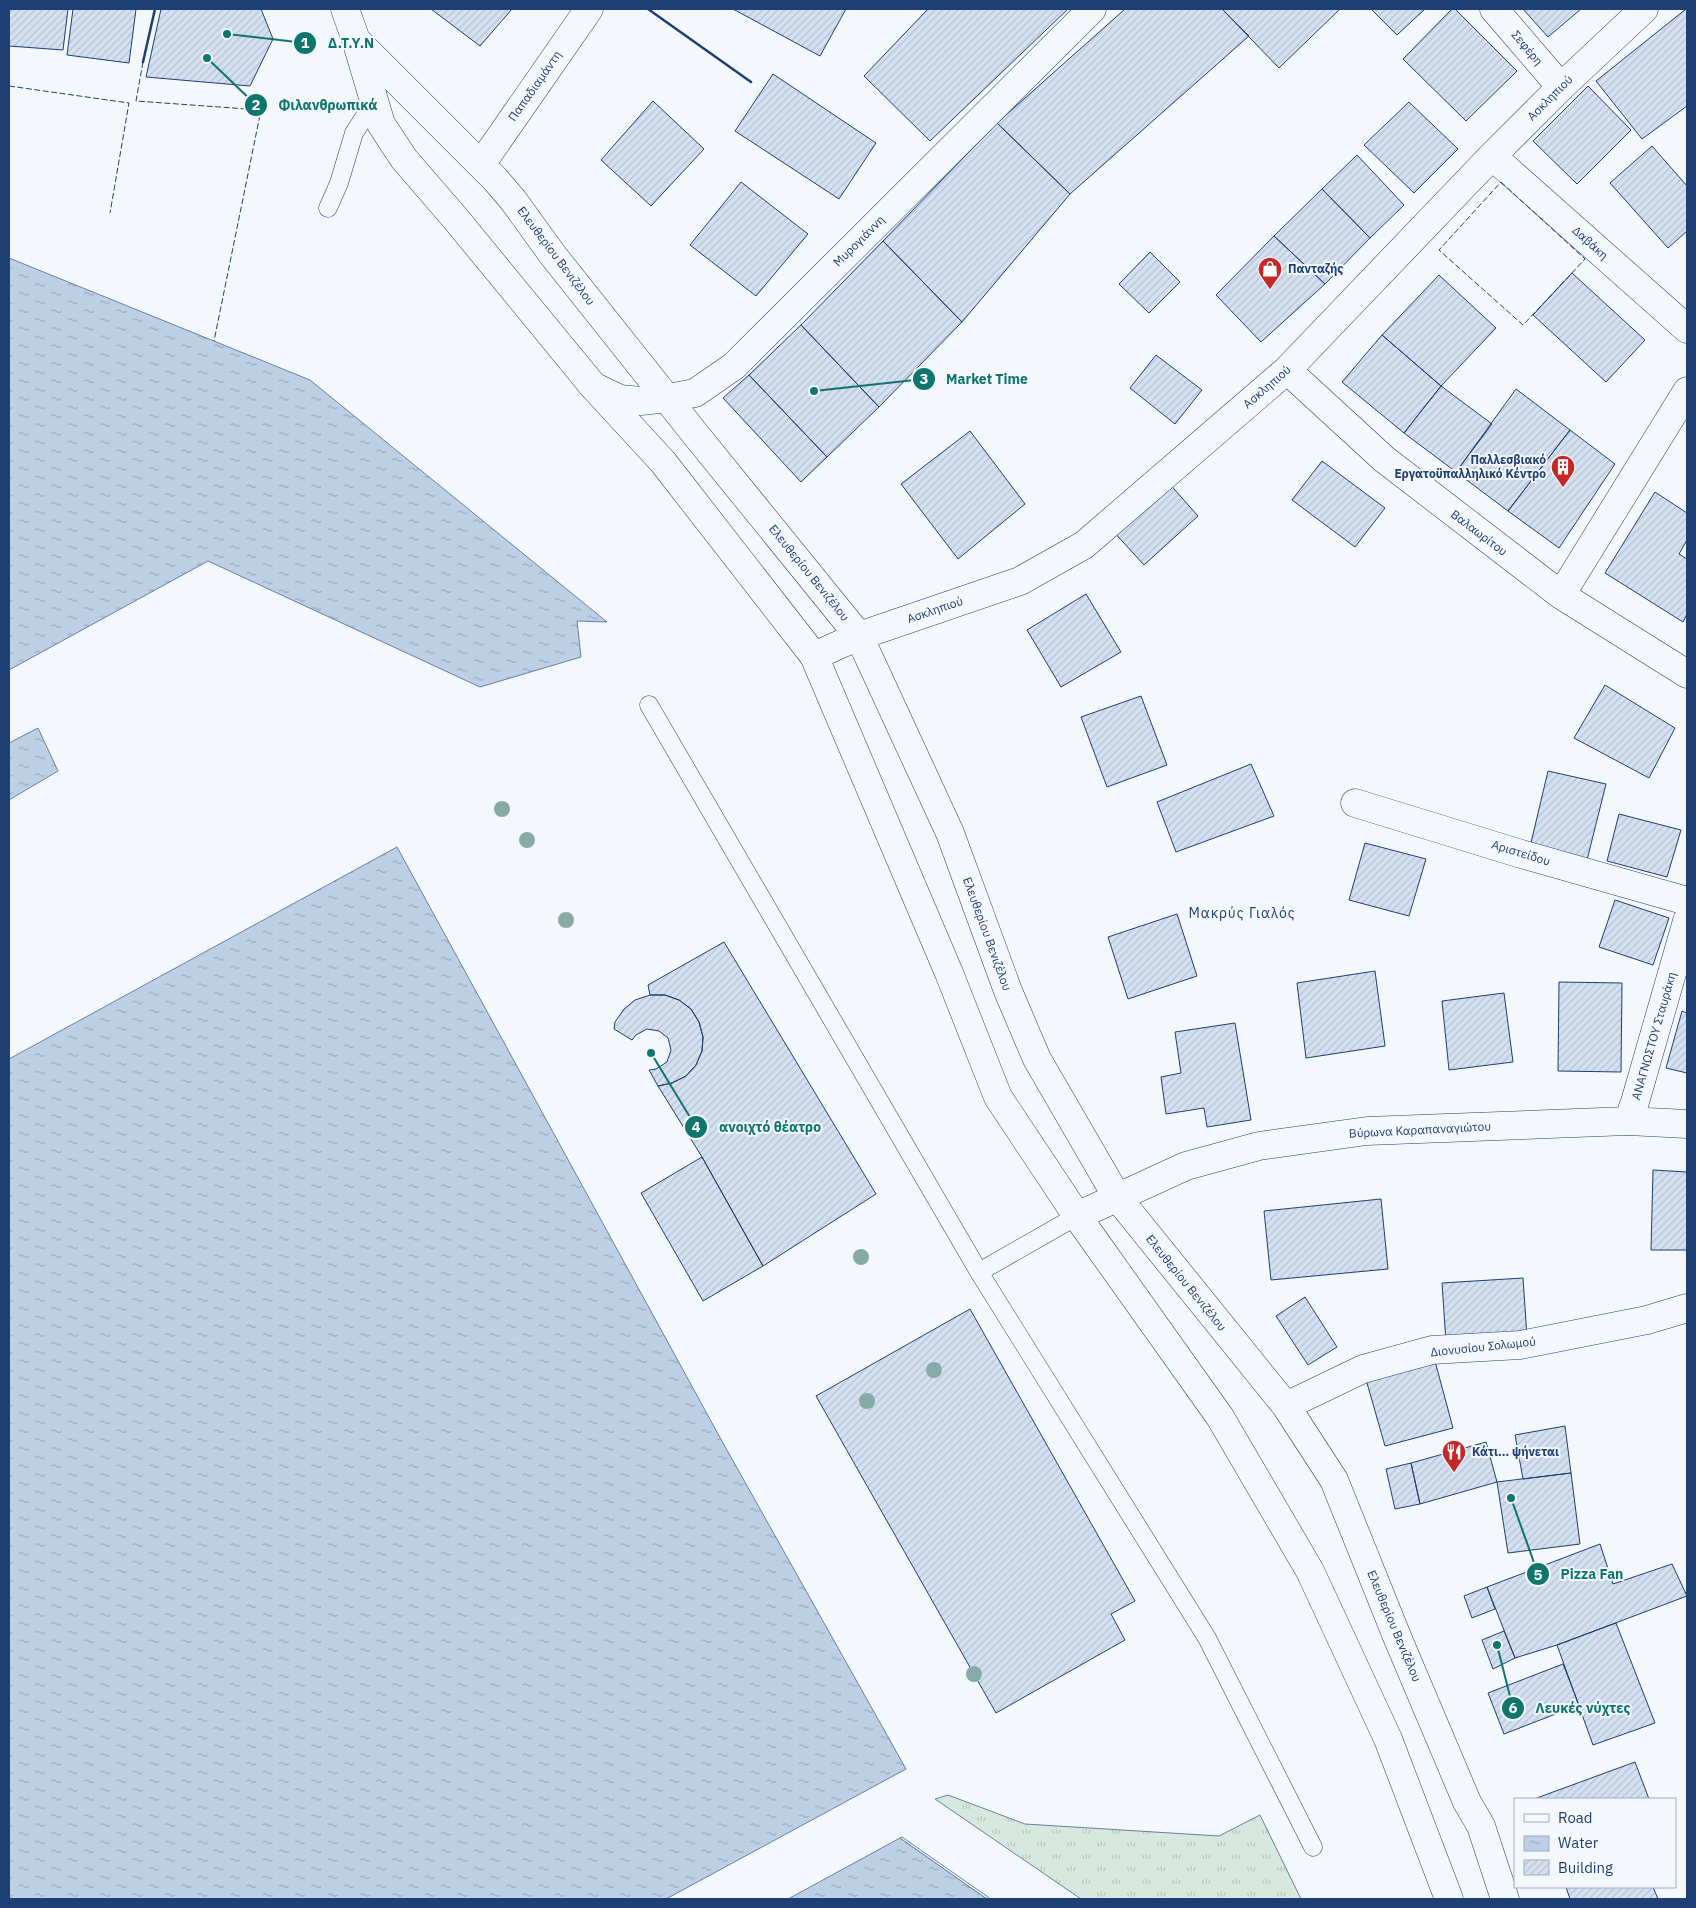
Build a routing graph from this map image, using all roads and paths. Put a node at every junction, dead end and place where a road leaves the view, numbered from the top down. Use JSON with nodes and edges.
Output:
{"nodes":[{"id":1,"x":345,"y":9,"type":"edge"},
{"id":2,"x":589,"y":9,"type":"edge"},
{"id":3,"x":1092,"y":9,"type":"edge"},
{"id":4,"x":1494,"y":9,"type":"edge"},
{"id":5,"x":1644,"y":9,"type":"edge"},
{"id":6,"x":356,"y":40,"type":"junction"},
{"id":7,"x":1561,"y":87,"type":"junction"},
{"id":8,"x":374,"y":102,"type":"junction"},
{"id":9,"x":1492,"y":156,"type":"junction"},
{"id":10,"x":482,"y":163,"type":"junction"},
{"id":11,"x":328,"y":208,"type":"dead end"},
{"id":12,"x":1687,"y":329,"type":"edge"},
{"id":13,"x":1287,"y":370,"type":"junction"},
{"id":14,"x":593,"y":386,"type":"junction"},
{"id":15,"x":1687,"y":390,"type":"edge"},
{"id":16,"x":668,"y":398,"type":"junction"},
{"id":17,"x":1561,"y":595,"type":"junction"},
{"id":18,"x":859,"y":636,"type":"junction"},
{"id":19,"x":814,"y":656,"type":"junction"},
{"id":20,"x":1687,"y":674,"type":"edge"},
{"id":21,"x":650,"y":705,"type":"dead end"},
{"id":22,"x":1355,"y":803,"type":"dead end"},
{"id":23,"x":1687,"y":901,"type":"edge"},
{"id":24,"x":1687,"y":921,"type":"edge"},
{"id":25,"x":1628,"y":1121,"type":"junction"},
{"id":26,"x":1687,"y":1124,"type":"edge"},
{"id":27,"x":1116,"y":1197,"type":"junction"},
{"id":28,"x":1076,"y":1216,"type":"junction"},
{"id":29,"x":979,"y":1272,"type":"junction"},
{"id":30,"x":1687,"y":1308,"type":"edge"},
{"id":31,"x":1286,"y":1406,"type":"junction"},
{"id":32,"x":1313,"y":1847,"type":"dead end"},
{"id":33,"x":1449,"y":1899,"type":"edge"},
{"id":34,"x":1506,"y":1899,"type":"edge"}],
"edges":[{"from":1,"to":6,"type":"street","name":"Ελευθερίου Βενιζέλου"},
{"from":2,"to":10,"type":"street","name":"Παπαδιαμάντη"},
{"from":3,"to":16,"type":"street","name":"Μυρογιάννη"},
{"from":4,"to":7,"type":"street","name":"Σεφέρη"},
{"from":5,"to":7,"type":"street","name":"Ασκληπιού"},
{"from":6,"to":8,"type":"street","name":"Ελευθερίου Βενιζέλου"},
{"from":6,"to":10,"type":"street","name":"Ελευθερίου Βενιζέλου"},
{"from":7,"to":9,"type":"street","name":"Ασκληπιού"},
{"from":8,"to":11,"type":"lane"},
{"from":8,"to":14,"type":"street","name":"Ελευθερίου Βενιζέλου"},
{"from":9,"to":12,"type":"street","name":"Δαβάκη"},
{"from":9,"to":13,"type":"street","name":"Ασκληπιού"},
{"from":10,"to":16,"type":"street","name":"Ελευθερίου Βενιζέλου"},
{"from":13,"to":17,"type":"street","name":"Βαλαωρίτου"},
{"from":13,"to":18,"type":"street","name":"Ασκληπιού"},
{"from":14,"to":16,"type":"street","name":"Μυρογιάννη"},
{"from":14,"to":19,"type":"street","name":"Ελευθερίου Βενιζέλου"},
{"from":15,"to":17,"type":"street"},
{"from":16,"to":18,"type":"street","name":"Ελευθερίου Βενιζέλου"},
{"from":17,"to":20,"type":"street","name":"Βαλαωρίτου"},
{"from":18,"to":19,"type":"street","name":"Ασκληπιού"},
{"from":18,"to":27,"type":"street","name":"Ελευθερίου Βενιζέλου"},
{"from":19,"to":28,"type":"street","name":"Ελευθερίου Βενιζέλου"},
{"from":21,"to":29,"type":"lane"},
{"from":22,"to":23,"type":"street","name":"Αριστείδου"},
{"from":24,"to":25,"type":"street","name":"ΑΝΑΓΝΩΣΤΟΥ Σταυράκη"},
{"from":25,"to":26,"type":"street","name":"Βύρωνα Καραπαναγιώτου"},
{"from":25,"to":27,"type":"street","name":"Βύρωνα Καραπαναγιώτου"},
{"from":27,"to":28,"type":"street","name":"Βύρωνα Καραπαναγιώτου"},
{"from":27,"to":31,"type":"street","name":"Ελευθερίου Βενιζέλου"},
{"from":28,"to":29,"type":"lane"},
{"from":28,"to":33,"type":"street","name":"Ελευθερίου Βενιζέλου"},
{"from":29,"to":32,"type":"lane"},
{"from":30,"to":31,"type":"street","name":"Διονυσίου Σολωμού"},
{"from":31,"to":34,"type":"street","name":"Ελευθερίου Βενιζέλου"}]}
